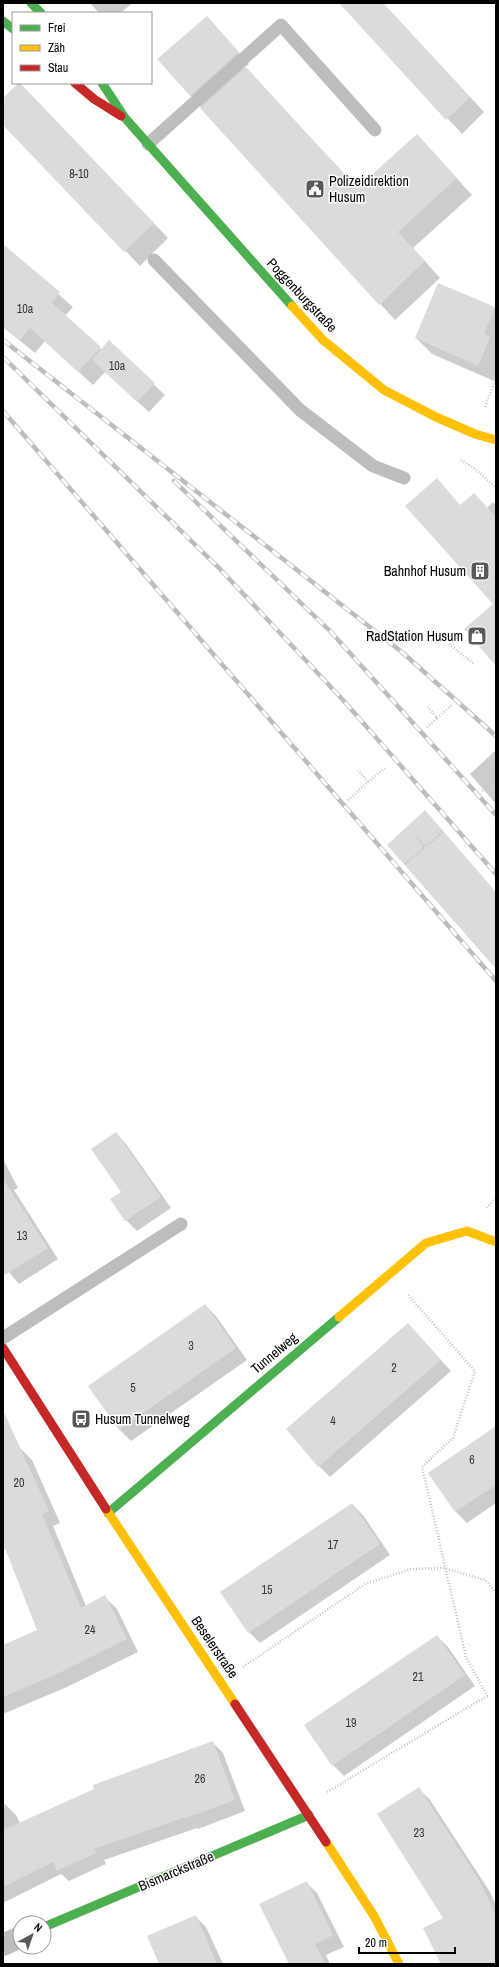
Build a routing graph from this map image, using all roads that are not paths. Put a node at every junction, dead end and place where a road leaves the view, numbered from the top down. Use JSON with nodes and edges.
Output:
{"nodes":[{"id":1,"x":31,"y":3,"type":"edge"},
{"id":2,"x":41,"y":12,"type":"edge"},
{"id":3,"x":3,"y":21,"type":"edge"},
{"id":4,"x":12,"y":28,"type":"edge"},
{"id":5,"x":76,"y":84,"type":"edge"},
{"id":6,"x":103,"y":84,"type":"edge"},
{"id":7,"x":125,"y":118,"type":"junction"},
{"id":8,"x":375,"y":130,"type":"dead end"},
{"id":9,"x":148,"y":144,"type":"junction"},
{"id":10,"x":154,"y":260,"type":"dead end"},
{"id":11,"x":496,"y":440,"type":"edge"},
{"id":12,"x":404,"y":478,"type":"dead end"},
{"id":13,"x":181,"y":1224,"type":"dead end"},
{"id":14,"x":496,"y":1242,"type":"edge"},
{"id":15,"x":3,"y":1338,"type":"edge"},
{"id":16,"x":3,"y":1348,"type":"edge"},
{"id":17,"x":108,"y":1512,"type":"junction"},
{"id":18,"x":309,"y":1815,"type":"junction"},
{"id":19,"x":52,"y":1924,"type":"edge"},
{"id":20,"x":398,"y":1964,"type":"edge"}],
"edges":[{"from":1,"to":2,"type":"street"},
{"from":3,"to":4,"type":"street"},
{"from":5,"to":7,"type":"street","name":"Poggenburgstraße"},
{"from":6,"to":7,"type":"street","name":"Poggenburgstraße"},
{"from":7,"to":9,"type":"street","name":"Poggenburgstraße"},
{"from":8,"to":9,"type":"lane"},
{"from":9,"to":11,"type":"street","name":"Poggenburgstraße"},
{"from":10,"to":12,"type":"lane"},
{"from":13,"to":15,"type":"lane"},
{"from":14,"to":17,"type":"street","name":"Tunnelweg"},
{"from":16,"to":17,"type":"street","name":"Beselerstraße"},
{"from":17,"to":18,"type":"street","name":"Beselerstraße"},
{"from":18,"to":19,"type":"street","name":"Bismarckstraße"},
{"from":18,"to":20,"type":"street","name":"Beselerstraße"}]}
